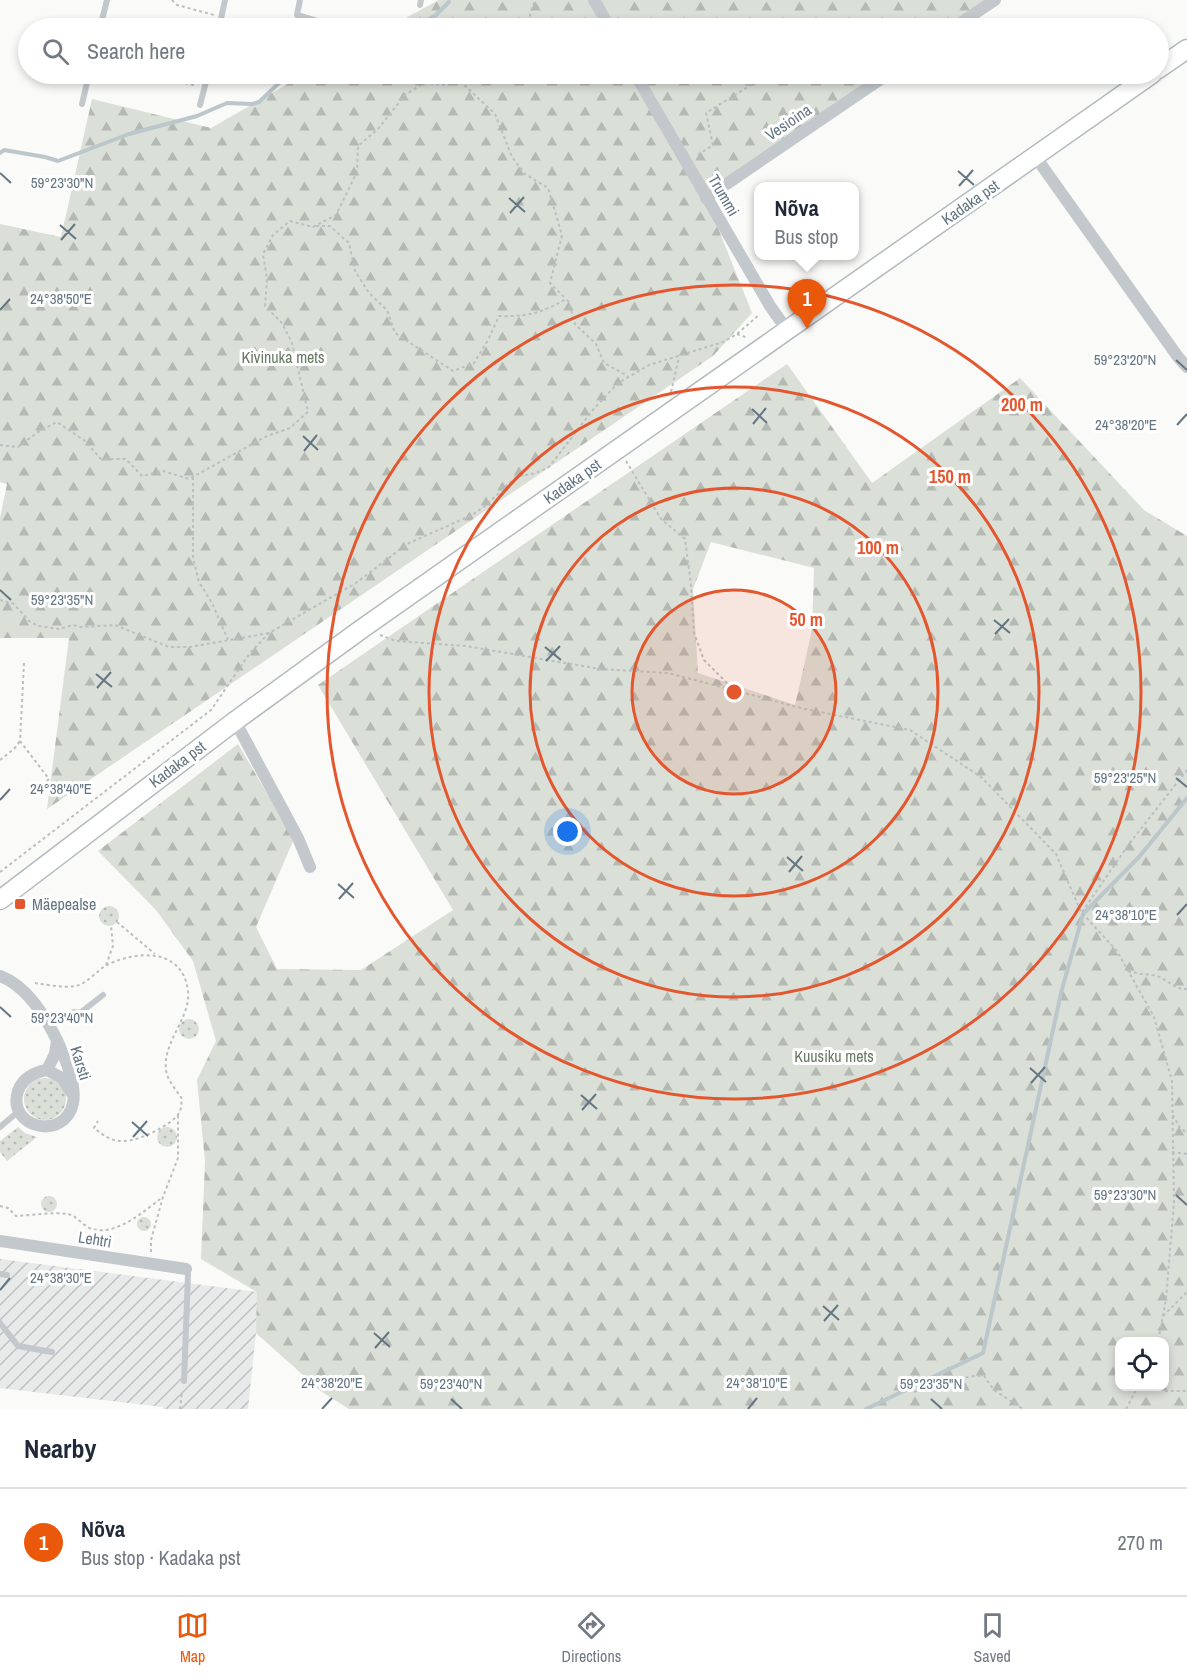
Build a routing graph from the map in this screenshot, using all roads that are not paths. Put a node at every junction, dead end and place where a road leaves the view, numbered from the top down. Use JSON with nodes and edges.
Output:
{"nodes":[{"id":1,"x":107,"y":0,"type":"edge"},
{"id":2,"x":225,"y":0,"type":"edge"},
{"id":3,"x":300,"y":0,"type":"edge"},
{"id":4,"x":594,"y":0,"type":"edge"},
{"id":5,"x":995,"y":0,"type":"edge"},
{"id":6,"x":102,"y":18,"type":"edge"},
{"id":7,"x":221,"y":18,"type":"edge"},
{"id":8,"x":307,"y":18,"type":"edge"},
{"id":9,"x":604,"y":18,"type":"edge"},
{"id":10,"x":968,"y":18,"type":"edge"},
{"id":11,"x":1187,"y":49,"type":"edge"},
{"id":12,"x":1169,"y":61,"type":"edge"},
{"id":13,"x":87,"y":84,"type":"edge"},
{"id":14,"x":205,"y":84,"type":"edge"},
{"id":15,"x":641,"y":84,"type":"edge"},
{"id":16,"x":873,"y":84,"type":"edge"},
{"id":17,"x":1138,"y":84,"type":"edge"},
{"id":18,"x":82,"y":104,"type":"dead end"},
{"id":19,"x":200,"y":105,"type":"dead end"},
{"id":20,"x":1035,"y":156,"type":"junction"},
{"id":21,"x":706,"y":198,"type":"junction"},
{"id":22,"x":787,"y":330,"type":"junction"},
{"id":23,"x":1187,"y":367,"type":"edge"},
{"id":24,"x":235,"y":720,"type":"junction"},
{"id":25,"x":310,"y":867,"type":"dead end"},
{"id":26,"x":0,"y":900,"type":"edge"},
{"id":27,"x":0,"y":976,"type":"edge"},
{"id":28,"x":102,"y":994,"type":"dead end"},
{"id":29,"x":50,"y":1025,"type":"junction"},
{"id":30,"x":57,"y":1040,"type":"junction"},
{"id":31,"x":47,"y":1070,"type":"junction"},
{"id":32,"x":73,"y":1095,"type":"junction"},
{"id":33,"x":19,"y":1111,"type":"junction"},
{"id":34,"x":0,"y":1127,"type":"edge"},
{"id":35,"x":0,"y":1241,"type":"edge"},
{"id":36,"x":186,"y":1269,"type":"joint"},
{"id":37,"x":0,"y":1323,"type":"edge"},
{"id":38,"x":52,"y":1352,"type":"dead end"},
{"id":39,"x":184,"y":1381,"type":"road end"}],
"edges":[{"from":1,"to":6,"type":"lane"},
{"from":2,"to":7,"type":"lane"},
{"from":3,"to":8,"type":"lane"},
{"from":4,"to":9,"type":"street"},
{"from":5,"to":10,"type":"street"},
{"from":11,"to":12,"type":"main road"},
{"from":13,"to":18,"type":"lane"},
{"from":14,"to":19,"type":"lane"},
{"from":15,"to":21,"type":"street","name":"Trummi"},
{"from":16,"to":21,"type":"street","name":"Vesioina"},
{"from":17,"to":20,"type":"main road","name":"Kadaka pst"},
{"from":20,"to":22,"type":"main road","name":"Kadaka pst"},
{"from":20,"to":23,"type":"street"},
{"from":21,"to":22,"type":"street","name":"Trummi"},
{"from":22,"to":24,"type":"main road","name":"Kadaka pst"},
{"from":24,"to":25,"type":"street"},
{"from":24,"to":26,"type":"main road","name":"Kadaka pst"},
{"from":27,"to":29,"type":"street","name":"Karsti"},
{"from":28,"to":29,"type":"lane"},
{"from":29,"to":30,"type":"street","name":"Karsti"},
{"from":30,"to":31,"type":"street","name":"Karsti"},
{"from":30,"to":32,"type":"street","name":"Karsti"},
{"from":31,"to":32,"type":"street","name":"Karsti"},
{"from":31,"to":33,"type":"street"},
{"from":32,"to":33,"type":"street","name":"Karsti"},
{"from":33,"to":34,"type":"lane"},
{"from":35,"to":36,"type":"street","name":"Lehtri"},
{"from":36,"to":39,"type":"lane"},
{"from":37,"to":38,"type":"lane"}]}
